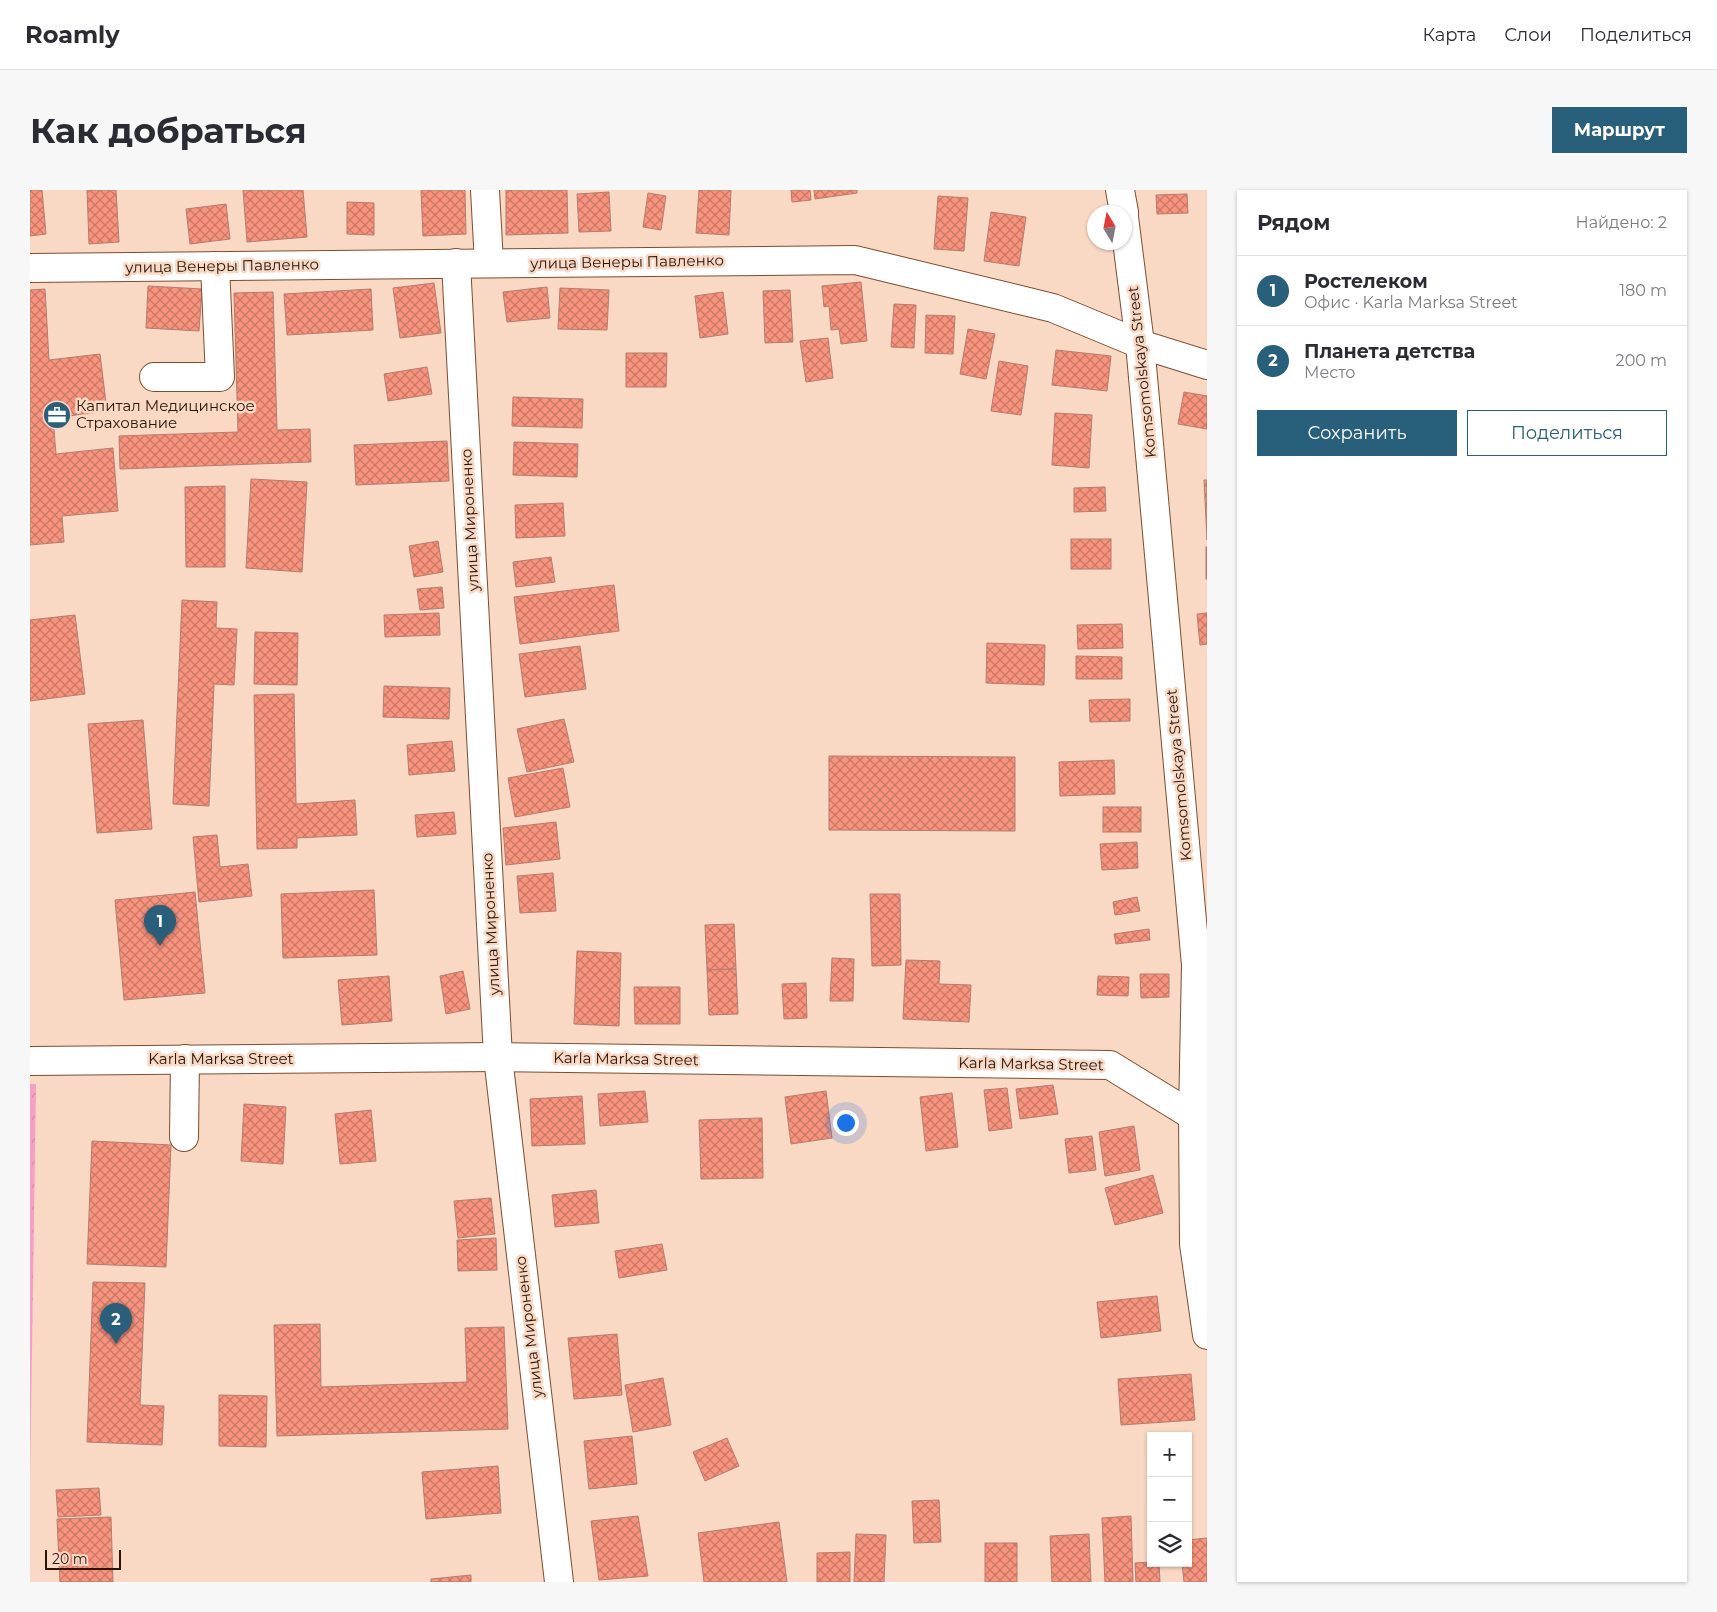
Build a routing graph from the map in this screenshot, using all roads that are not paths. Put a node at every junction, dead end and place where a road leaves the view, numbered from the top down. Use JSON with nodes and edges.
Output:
{"nodes":[{"id":1,"x":485,"y":190,"type":"edge"},
{"id":2,"x":1120,"y":190,"type":"edge"},
{"id":3,"x":1123,"y":205,"type":"edge"},
{"id":4,"x":1128,"y":250,"type":"edge"},
{"id":5,"x":489,"y":263,"type":"junction"},
{"id":6,"x":456,"y":264,"type":"junction"},
{"id":7,"x":215,"y":266,"type":"junction"},
{"id":8,"x":30,"y":268,"type":"edge"},
{"id":9,"x":1140,"y":344,"type":"junction"},
{"id":10,"x":1207,"y":365,"type":"edge"},
{"id":11,"x":154,"y":378,"type":"dead end"},
{"id":12,"x":1202,"y":964,"type":"edge"},
{"id":13,"x":498,"y":1057,"type":"junction"},
{"id":14,"x":185,"y":1059,"type":"junction"},
{"id":15,"x":30,"y":1061,"type":"edge"},
{"id":16,"x":1200,"y":1118,"type":"edge"},
{"id":17,"x":184,"y":1137,"type":"dead end"},
{"id":18,"x":1207,"y":1335,"type":"edge"},
{"id":19,"x":559,"y":1582,"type":"edge"}],
"edges":[{"from":1,"to":5,"type":"street"},
{"from":2,"to":3,"type":"street"},
{"from":4,"to":9,"type":"street","name":"Komsomolskaya Street"},
{"from":5,"to":6,"type":"street","name":"улица Венеры Павленко"},
{"from":5,"to":9,"type":"street","name":"улица Венеры Павленко"},
{"from":6,"to":7,"type":"street","name":"улица Венеры Павленко"},
{"from":6,"to":13,"type":"street","name":"улица Мироненко"},
{"from":7,"to":8,"type":"street","name":"улица Венеры Павленко"},
{"from":7,"to":11,"type":"street"},
{"from":9,"to":10,"type":"street","name":"улица Венеры Павленко"},
{"from":9,"to":12,"type":"street","name":"Komsomolskaya Street"},
{"from":12,"to":16,"type":"street","name":"Komsomolskaya Street"},
{"from":13,"to":14,"type":"street","name":"Karla Marksa Street"},
{"from":13,"to":16,"type":"street","name":"Karla Marksa Street"},
{"from":13,"to":19,"type":"street","name":"улица Мироненко"},
{"from":14,"to":15,"type":"street","name":"Karla Marksa Street"},
{"from":14,"to":17,"type":"street"},
{"from":16,"to":18,"type":"street","name":"Komsomolskaya Street"}]}
